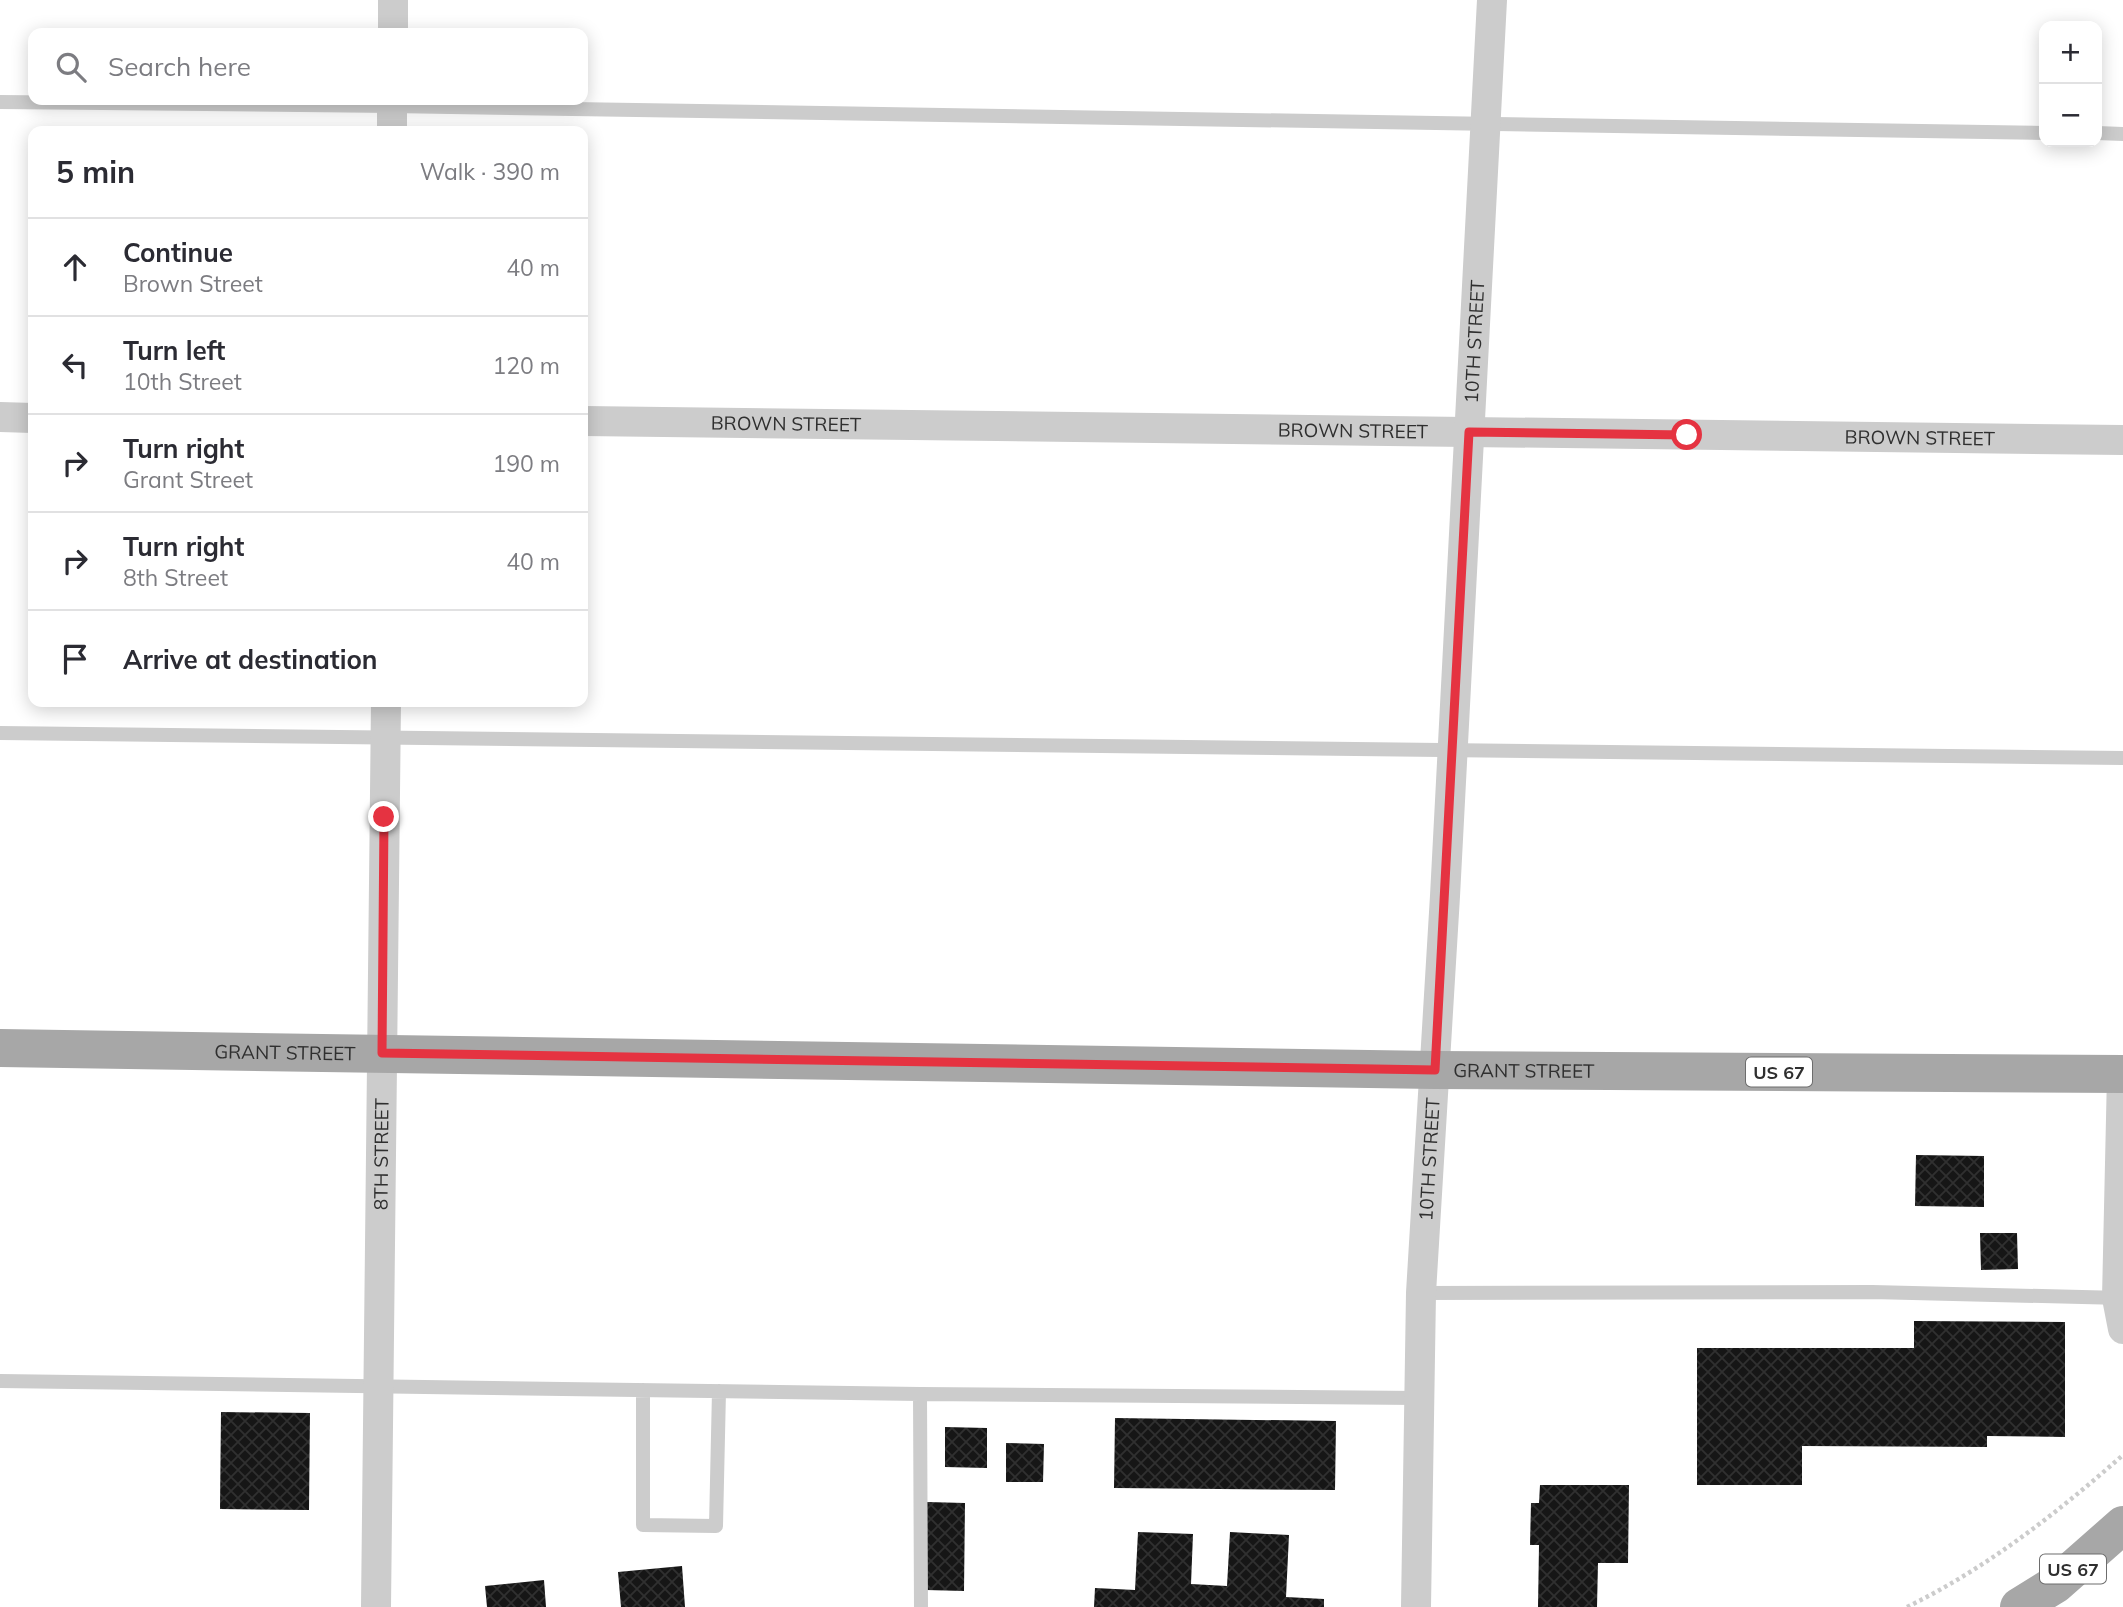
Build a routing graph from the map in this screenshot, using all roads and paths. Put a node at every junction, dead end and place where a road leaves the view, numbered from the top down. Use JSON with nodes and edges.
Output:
{"nodes":[{"id":1,"x":393,"y":0,"type":"edge"},
{"id":2,"x":1492,"y":0,"type":"edge"},
{"id":3,"x":393,"y":28,"type":"edge"},
{"id":4,"x":0,"y":102,"type":"edge"},
{"id":5,"x":28,"y":103,"type":"edge"},
{"id":6,"x":118,"y":105,"type":"edge"},
{"id":7,"x":392,"y":112,"type":"edge"},
{"id":8,"x":1485,"y":125,"type":"junction"},
{"id":9,"x":2039,"y":133,"type":"edge"},
{"id":10,"x":2102,"y":133,"type":"edge"},
{"id":11,"x":2123,"y":134,"type":"edge"},
{"id":12,"x":0,"y":418,"type":"edge"},
{"id":13,"x":28,"y":418,"type":"edge"},
{"id":14,"x":588,"y":421,"type":"edge"},
{"id":15,"x":1469,"y":432,"type":"junction"},
{"id":16,"x":2123,"y":440,"type":"edge"},
{"id":17,"x":386,"y":707,"type":"edge"},
{"id":18,"x":0,"y":733,"type":"edge"},
{"id":19,"x":385,"y":738,"type":"junction"},
{"id":20,"x":1452,"y":748,"type":"junction"},
{"id":21,"x":2123,"y":758,"type":"edge"},
{"id":22,"x":7,"y":1048,"type":"edge"},
{"id":23,"x":382,"y":1053,"type":"junction"},
{"id":24,"x":1435,"y":1070,"type":"junction"},
{"id":25,"x":2123,"y":1074,"type":"edge"},
{"id":26,"x":1421,"y":1293,"type":"junction"},
{"id":27,"x":2120,"y":1298,"type":"edge"},
{"id":28,"x":2123,"y":1329,"type":"edge"},
{"id":29,"x":0,"y":1381,"type":"edge"},
{"id":30,"x":378,"y":1386,"type":"junction"},
{"id":31,"x":643,"y":1390,"type":"junction"},
{"id":32,"x":719,"y":1391,"type":"junction"},
{"id":33,"x":920,"y":1394,"type":"junction"},
{"id":34,"x":1418,"y":1398,"type":"junction"},
{"id":35,"x":2123,"y":1455,"type":"edge"},
{"id":36,"x":2123,"y":1525,"type":"edge"},
{"id":37,"x":376,"y":1607,"type":"edge"},
{"id":38,"x":920,"y":1607,"type":"edge"},
{"id":39,"x":1416,"y":1607,"type":"edge"},
{"id":40,"x":1907,"y":1607,"type":"edge"},
{"id":41,"x":2019,"y":1607,"type":"edge"}],
"edges":[{"from":1,"to":3,"type":"street"},
{"from":2,"to":8,"type":"street","name":"10TH STREET"},
{"from":4,"to":5,"type":"lane"},
{"from":6,"to":7,"type":"lane"},
{"from":7,"to":8,"type":"lane"},
{"from":8,"to":9,"type":"lane"},
{"from":8,"to":15,"type":"street","name":"10TH STREET"},
{"from":10,"to":11,"type":"lane"},
{"from":12,"to":13,"type":"street"},
{"from":14,"to":15,"type":"street","name":"BROWN STREET"},
{"from":15,"to":16,"type":"street","name":"BROWN STREET"},
{"from":15,"to":20,"type":"street","name":"10TH STREET"},
{"from":17,"to":19,"type":"street","name":"8TH STREET"},
{"from":18,"to":19,"type":"lane"},
{"from":19,"to":20,"type":"lane"},
{"from":19,"to":23,"type":"street","name":"8TH STREET"},
{"from":20,"to":21,"type":"lane"},
{"from":20,"to":24,"type":"street","name":"10TH STREET"},
{"from":22,"to":23,"type":"main road","name":"GRANT STREET","number":"US 67"},
{"from":23,"to":24,"type":"main road","name":"GRANT STREET","number":"US 67"},
{"from":23,"to":30,"type":"street","name":"8TH STREET"},
{"from":24,"to":25,"type":"main road","name":"GRANT STREET","number":"US 67"},
{"from":24,"to":26,"type":"street","name":"10TH STREET"},
{"from":25,"to":27,"type":"street"},
{"from":26,"to":27,"type":"lane"},
{"from":26,"to":34,"type":"street","name":"10TH STREET"},
{"from":27,"to":28,"type":"street"},
{"from":29,"to":30,"type":"lane"},
{"from":30,"to":31,"type":"lane"},
{"from":30,"to":37,"type":"street","name":"8TH STREET"},
{"from":31,"to":32,"type":"lane"},
{"from":31,"to":32,"type":"lane"},
{"from":32,"to":33,"type":"lane"},
{"from":33,"to":34,"type":"lane"},
{"from":33,"to":38,"type":"lane"},
{"from":34,"to":39,"type":"street","name":"10TH STREET"},
{"from":35,"to":40,"type":"path"},
{"from":36,"to":41,"type":"main road","number":"US 67"}]}
